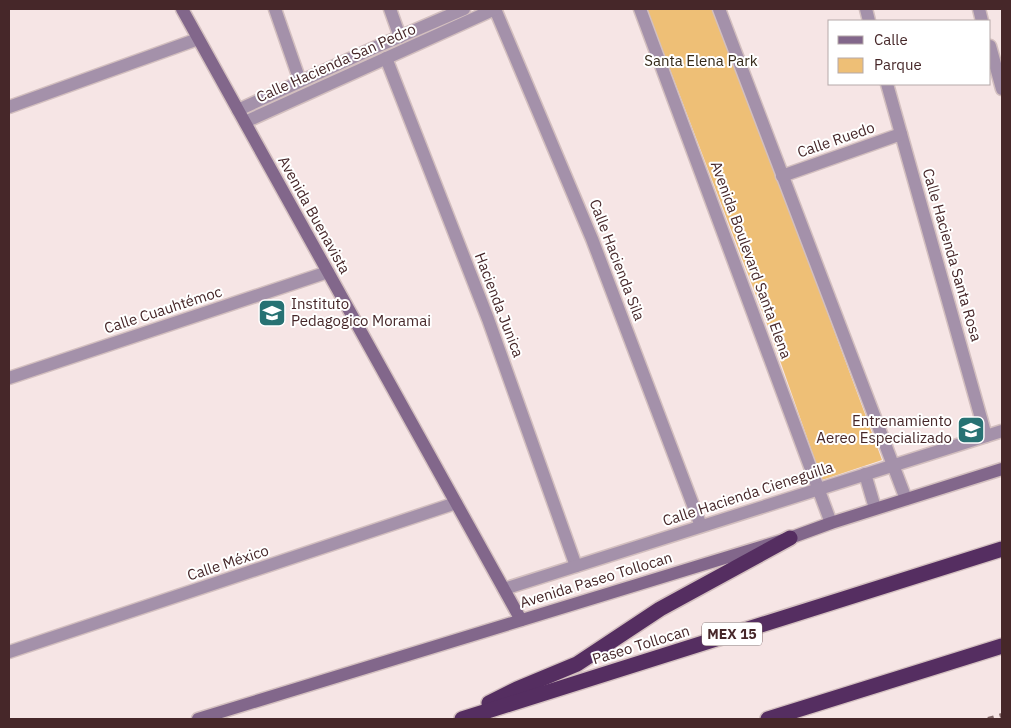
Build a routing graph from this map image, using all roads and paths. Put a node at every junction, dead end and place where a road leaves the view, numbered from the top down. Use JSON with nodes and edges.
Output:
{"nodes":[{"id":1,"x":182,"y":9,"type":"edge"},
{"id":2,"x":275,"y":9,"type":"edge"},
{"id":3,"x":390,"y":9,"type":"edge"},
{"id":4,"x":464,"y":9,"type":"edge"},
{"id":5,"x":495,"y":9,"type":"edge"},
{"id":6,"x":640,"y":9,"type":"edge"},
{"id":7,"x":719,"y":9,"type":"edge"},
{"id":8,"x":447,"y":23,"type":"junction"},
{"id":9,"x":400,"y":37,"type":"junction"},
{"id":10,"x":198,"y":39,"type":"junction"},
{"id":11,"x":991,"y":50,"type":"edge"},
{"id":12,"x":386,"y":58,"type":"junction"},
{"id":13,"x":300,"y":81,"type":"junction"},
{"id":14,"x":887,"y":85,"type":"edge"},
{"id":15,"x":1002,"y":90,"type":"edge"},
{"id":16,"x":9,"y":107,"type":"edge"},
{"id":17,"x":238,"y":110,"type":"junction"},
{"id":18,"x":245,"y":122,"type":"junction"},
{"id":19,"x":901,"y":134,"type":"junction"},
{"id":20,"x":782,"y":176,"type":"junction"},
{"id":21,"x":328,"y":272,"type":"junction"},
{"id":22,"x":9,"y":378,"type":"edge"},
{"id":23,"x":1002,"y":431,"type":"edge"},
{"id":24,"x":986,"y":436,"type":"junction"},
{"id":25,"x":894,"y":465,"type":"junction"},
{"id":26,"x":1002,"y":468,"type":"edge"},
{"id":27,"x":865,"y":474,"type":"junction"},
{"id":28,"x":819,"y":489,"type":"junction"},
{"id":29,"x":906,"y":499,"type":"junction"},
{"id":30,"x":456,"y":503,"type":"junction"},
{"id":31,"x":875,"y":508,"type":"junction"},
{"id":32,"x":831,"y":523,"type":"junction"},
{"id":33,"x":701,"y":526,"type":"junction"},
{"id":34,"x":790,"y":538,"type":"junction"},
{"id":35,"x":1002,"y":549,"type":"edge"},
{"id":36,"x":576,"y":566,"type":"junction"},
{"id":37,"x":504,"y":589,"type":"junction"},
{"id":38,"x":521,"y":620,"type":"junction"},
{"id":39,"x":1002,"y":646,"type":"edge"},
{"id":40,"x":9,"y":652,"type":"edge"},
{"id":41,"x":198,"y":719,"type":"edge"},
{"id":42,"x":464,"y":719,"type":"edge"},
{"id":43,"x":768,"y":719,"type":"edge"}],
"edges":[{"from":1,"to":10,"type":"main road","name":"Avenida Buenavista"},
{"from":2,"to":13,"type":"street"},
{"from":3,"to":9,"type":"street"},
{"from":4,"to":8,"type":"street","name":"Calle Hacienda San Pedro"},
{"from":5,"to":8,"type":"street","name":"Calle Hacienda San Pedro"},
{"from":5,"to":33,"type":"street","name":"Calle Hacienda Sila"},
{"from":6,"to":28,"type":"street","name":"Avenida Boulevard Santa Elena"},
{"from":7,"to":20,"type":"street"},
{"from":8,"to":9,"type":"street","name":"Calle Hacienda San Pedro"},
{"from":8,"to":12,"type":"street","name":"Calle Hacienda San Pedro"},
{"from":9,"to":13,"type":"street","name":"Calle Hacienda San Pedro"},
{"from":10,"to":16,"type":"street"},
{"from":10,"to":17,"type":"main road","name":"Avenida Buenavista"},
{"from":11,"to":15,"type":"street"},
{"from":12,"to":18,"type":"street","name":"Calle Hacienda San Pedro"},
{"from":12,"to":36,"type":"street","name":"Hacienda Junica"},
{"from":13,"to":17,"type":"street","name":"Calle Hacienda San Pedro"},
{"from":14,"to":19,"type":"street","name":"Calle Hacienda Santa Rosa"},
{"from":17,"to":18,"type":"main road","name":"Avenida Buenavista"},
{"from":18,"to":21,"type":"main road","name":"Avenida Buenavista"},
{"from":19,"to":20,"type":"street","name":"Calle Ruedo"},
{"from":19,"to":24,"type":"street","name":"Calle Hacienda Santa Rosa"},
{"from":20,"to":25,"type":"street"},
{"from":21,"to":22,"type":"street","name":"Calle Cuauhtémoc"},
{"from":21,"to":30,"type":"main road","name":"Avenida Buenavista"},
{"from":23,"to":24,"type":"street","name":"Calle Hacienda Cieneguilla"},
{"from":24,"to":25,"type":"street","name":"Calle Hacienda Cieneguilla"},
{"from":25,"to":27,"type":"street","name":"Calle Hacienda Cieneguilla"},
{"from":25,"to":29,"type":"street"},
{"from":26,"to":29,"type":"main road","name":"Avenida Paseo Tollocan"},
{"from":27,"to":28,"type":"street","name":"Calle Hacienda Cieneguilla"},
{"from":27,"to":31,"type":"street"},
{"from":28,"to":32,"type":"street","name":"Avenida Boulevard Santa Elena"},
{"from":28,"to":33,"type":"street","name":"Calle Hacienda Cieneguilla"},
{"from":29,"to":31,"type":"main road","name":"Avenida Paseo Tollocan"},
{"from":30,"to":37,"type":"main road","name":"Avenida Buenavista"},
{"from":30,"to":40,"type":"street","name":"Calle México"},
{"from":31,"to":32,"type":"main road","name":"Avenida Paseo Tollocan"},
{"from":32,"to":34,"type":"main road","name":"Avenida Paseo Tollocan"},
{"from":33,"to":36,"type":"street","name":"Calle Hacienda Cieneguilla"},
{"from":34,"to":38,"type":"main road","name":"Avenida Paseo Tollocan"},
{"from":34,"to":42,"type":"highway"},
{"from":35,"to":42,"type":"highway","name":"Paseo Tollocan","number":"MEX 15"},
{"from":36,"to":37,"type":"street","name":"Calle Hacienda Cieneguilla"},
{"from":37,"to":38,"type":"main road","name":"Avenida Buenavista"},
{"from":38,"to":41,"type":"main road","name":"Avenida Paseo Tollocan"},
{"from":39,"to":43,"type":"highway"}]}
